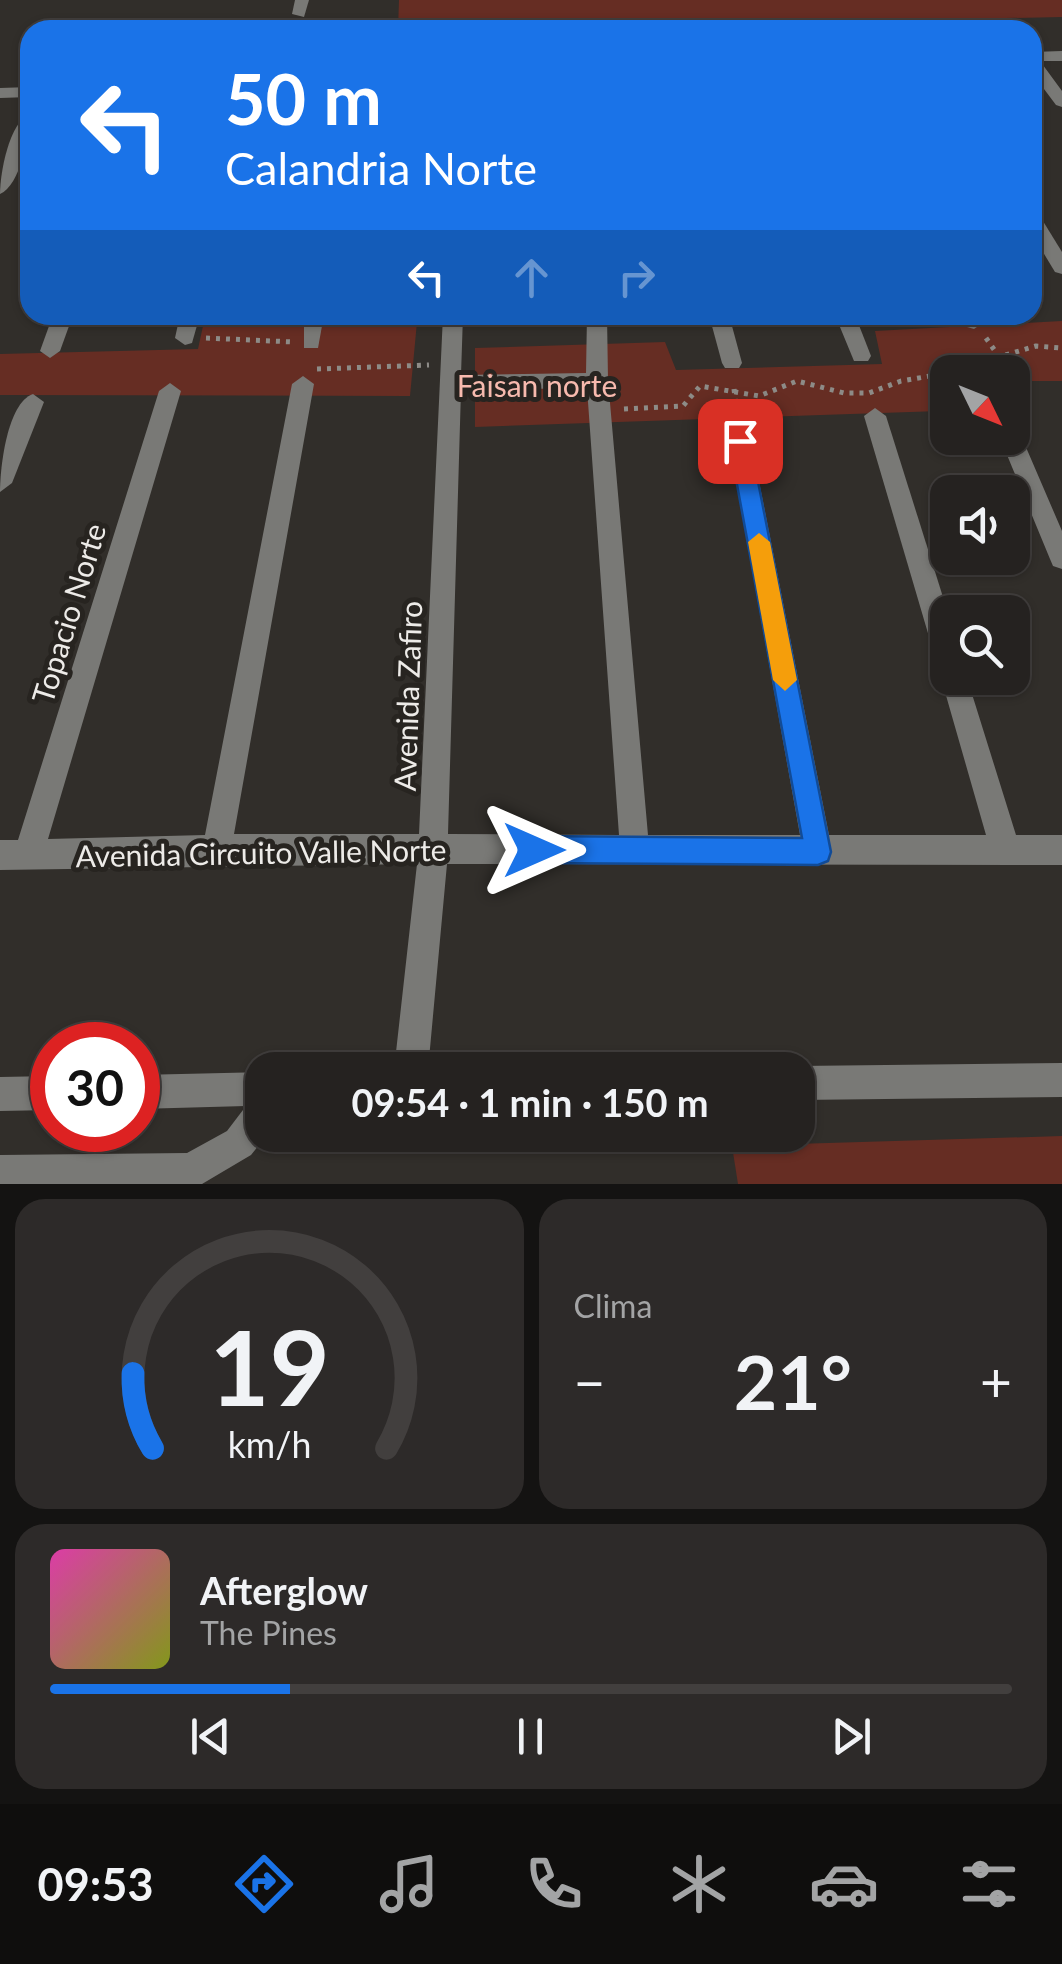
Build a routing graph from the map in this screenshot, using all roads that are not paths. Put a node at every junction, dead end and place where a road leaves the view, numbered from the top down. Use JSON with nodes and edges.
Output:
{"nodes":[{"id":1,"x":1042,"y":73,"type":"edge"},
{"id":2,"x":1062,"y":102,"type":"edge"},
{"id":3,"x":20,"y":142,"type":"edge"},
{"id":4,"x":0,"y":190,"type":"edge"},
{"id":5,"x":1042,"y":235,"type":"edge"},
{"id":6,"x":1062,"y":268,"type":"edge"},
{"id":7,"x":59,"y":325,"type":"edge"},
{"id":8,"x":188,"y":325,"type":"edge"},
{"id":9,"x":313,"y":325,"type":"edge"},
{"id":10,"x":453,"y":325,"type":"edge"},
{"id":11,"x":597,"y":325,"type":"edge"},
{"id":12,"x":722,"y":325,"type":"edge"},
{"id":13,"x":849,"y":325,"type":"edge"},
{"id":14,"x":185,"y":338,"type":"road end"},
{"id":15,"x":311,"y":343,"type":"road end"},
{"id":16,"x":50,"y":351,"type":"dead end"},
{"id":17,"x":862,"y":356,"type":"road end"},
{"id":18,"x":732,"y":363,"type":"road end"},
{"id":19,"x":453,"y":374,"type":"junction"},
{"id":20,"x":304,"y":377,"type":"road end"},
{"id":21,"x":597,"y":380,"type":"junction"},
{"id":22,"x":170,"y":391,"type":"dead end"},
{"id":23,"x":33,"y":402,"type":"dead end"},
{"id":24,"x":872,"y":405,"type":"road end"},
{"id":25,"x":740,"y":441,"type":"road end"},
{"id":26,"x":1018,"y":455,"type":"edge"},
{"id":27,"x":0,"y":484,"type":"edge"},
{"id":28,"x":1062,"y":559,"type":"edge"},
{"id":29,"x":930,"y":597,"type":"edge"},
{"id":30,"x":959,"y":695,"type":"edge"},
{"id":31,"x":216,"y":849,"type":"junction"},
{"id":32,"x":433,"y":850,"type":"junction"},
{"id":33,"x":635,"y":850,"type":"junction"},
{"id":34,"x":1062,"y":850,"type":"edge"},
{"id":35,"x":818,"y":852,"type":"junction"},
{"id":36,"x":1006,"y":852,"type":"junction"},
{"id":37,"x":14,"y":855,"type":"edge"},
{"id":38,"x":413,"y":1052,"type":"edge"},
{"id":39,"x":1062,"y":1080,"type":"edge"},
{"id":40,"x":815,"y":1083,"type":"edge"},
{"id":41,"x":245,"y":1089,"type":"edge"},
{"id":42,"x":160,"y":1091,"type":"edge"},
{"id":43,"x":30,"y":1093,"type":"edge"},
{"id":44,"x":0,"y":1094,"type":"edge"},
{"id":45,"x":245,"y":1136,"type":"edge"},
{"id":46,"x":0,"y":1173,"type":"edge"}],
"edges":[{"from":1,"to":2,"type":"street"},
{"from":3,"to":4,"type":"street"},
{"from":5,"to":6,"type":"street"},
{"from":7,"to":16,"type":"street"},
{"from":8,"to":14,"type":"street"},
{"from":9,"to":15,"type":"street"},
{"from":10,"to":19,"type":"street","name":"Avenida Zafiro"},
{"from":11,"to":21,"type":"street"},
{"from":12,"to":18,"type":"street"},
{"from":13,"to":17,"type":"street"},
{"from":19,"to":21,"type":"street"},
{"from":19,"to":32,"type":"street","name":"Avenida Zafiro"},
{"from":20,"to":31,"type":"street"},
{"from":21,"to":33,"type":"street"},
{"from":22,"to":37,"type":"street","name":"Topacio Norte"},
{"from":23,"to":27,"type":"street"},
{"from":24,"to":29,"type":"street"},
{"from":25,"to":35,"type":"street"},
{"from":26,"to":28,"type":"street"},
{"from":30,"to":36,"type":"street"},
{"from":31,"to":32,"type":"street","name":"Avenida Circuito Valle Norte"},
{"from":31,"to":37,"type":"street","name":"Avenida Circuito Valle Norte"},
{"from":32,"to":33,"type":"street","name":"Avenida Circuito Valle Norte"},
{"from":32,"to":38,"type":"street","name":"Avenida Zafiro"},
{"from":33,"to":35,"type":"street","name":"Avenida Circuito Valle Norte"},
{"from":34,"to":36,"type":"street","name":"Avenida Circuito Valle Norte"},
{"from":35,"to":36,"type":"street","name":"Avenida Circuito Valle Norte"},
{"from":39,"to":40,"type":"street"},
{"from":41,"to":42,"type":"street"},
{"from":43,"to":44,"type":"street"},
{"from":45,"to":46,"type":"street"}]}
